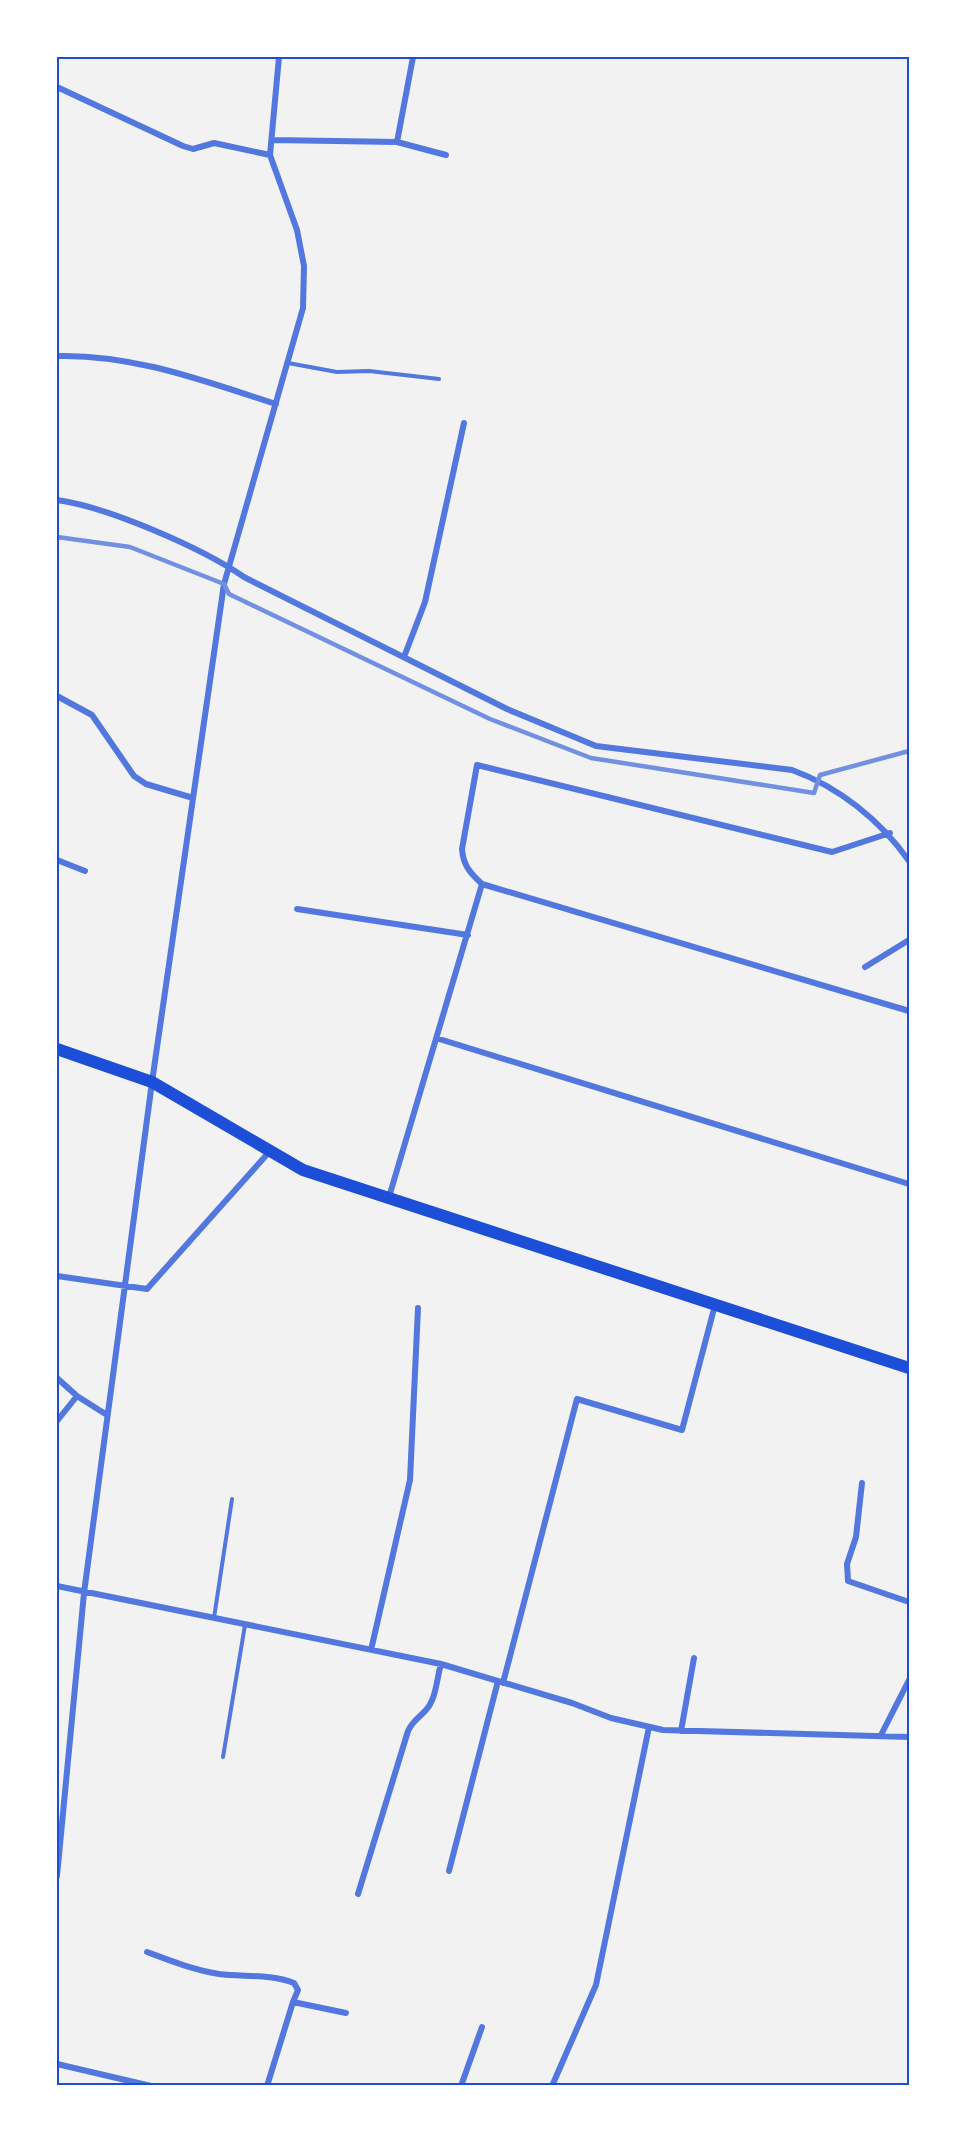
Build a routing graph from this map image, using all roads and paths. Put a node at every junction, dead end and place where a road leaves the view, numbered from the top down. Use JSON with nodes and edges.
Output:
{"nodes":[{"id":1,"x":279,"y":57,"type":"edge"},
{"id":2,"x":413,"y":57,"type":"edge"},
{"id":3,"x":57,"y":87,"type":"edge"},
{"id":4,"x":272,"y":140,"type":"junction"},
{"id":5,"x":397,"y":142,"type":"junction"},
{"id":6,"x":270,"y":155,"type":"junction"},
{"id":7,"x":446,"y":155,"type":"dead end"},
{"id":8,"x":57,"y":356,"type":"edge"},
{"id":9,"x":288,"y":363,"type":"junction"},
{"id":10,"x":439,"y":379,"type":"dead end"},
{"id":11,"x":276,"y":404,"type":"junction"},
{"id":12,"x":464,"y":423,"type":"dead end"},
{"id":13,"x":57,"y":500,"type":"edge"},
{"id":14,"x":229,"y":566,"type":"junction"},
{"id":15,"x":404,"y":657,"type":"junction"},
{"id":16,"x":57,"y":696,"type":"edge"},
{"id":17,"x":193,"y":798,"type":"junction"},
{"id":18,"x":890,"y":833,"type":"junction"},
{"id":19,"x":57,"y":860,"type":"edge"},
{"id":20,"x":909,"y":861,"type":"edge"},
{"id":21,"x":85,"y":872,"type":"dead end"},
{"id":22,"x":482,"y":884,"type":"junction"},
{"id":23,"x":297,"y":909,"type":"dead end"},
{"id":24,"x":468,"y":935,"type":"junction"},
{"id":25,"x":909,"y":940,"type":"edge"},
{"id":26,"x":865,"y":967,"type":"dead end"},
{"id":27,"x":909,"y":1011,"type":"edge"},
{"id":28,"x":436,"y":1038,"type":"junction"},
{"id":29,"x":57,"y":1049,"type":"edge"},
{"id":30,"x":152,"y":1082,"type":"junction"},
{"id":31,"x":270,"y":1151,"type":"junction"},
{"id":32,"x":909,"y":1184,"type":"edge"},
{"id":33,"x":389,"y":1198,"type":"junction"},
{"id":34,"x":57,"y":1276,"type":"edge"},
{"id":35,"x":124,"y":1287,"type":"junction"},
{"id":36,"x":715,"y":1305,"type":"junction"},
{"id":37,"x":418,"y":1308,"type":"dead end"},
{"id":38,"x":909,"y":1368,"type":"edge"},
{"id":39,"x":57,"y":1378,"type":"edge"},
{"id":40,"x":77,"y":1396,"type":"junction"},
{"id":41,"x":107,"y":1415,"type":"junction"},
{"id":42,"x":57,"y":1421,"type":"edge"},
{"id":43,"x":862,"y":1484,"type":"dead end"},
{"id":44,"x":232,"y":1499,"type":"dead end"},
{"id":45,"x":57,"y":1586,"type":"edge"},
{"id":46,"x":84,"y":1593,"type":"junction"},
{"id":47,"x":909,"y":1602,"type":"edge"},
{"id":48,"x":214,"y":1619,"type":"junction"},
{"id":49,"x":245,"y":1625,"type":"junction"},
{"id":50,"x":371,"y":1650,"type":"junction"},
{"id":51,"x":694,"y":1658,"type":"dead end"},
{"id":52,"x":441,"y":1664,"type":"junction"},
{"id":53,"x":909,"y":1680,"type":"edge"},
{"id":54,"x":500,"y":1682,"type":"junction"},
{"id":55,"x":649,"y":1727,"type":"junction"},
{"id":56,"x":681,"y":1731,"type":"junction"},
{"id":57,"x":881,"y":1735,"type":"junction"},
{"id":58,"x":909,"y":1737,"type":"edge"},
{"id":59,"x":223,"y":1757,"type":"dead end"},
{"id":60,"x":448,"y":1871,"type":"dead end"},
{"id":61,"x":57,"y":1876,"type":"edge"},
{"id":62,"x":358,"y":1894,"type":"dead end"},
{"id":63,"x":147,"y":1952,"type":"dead end"},
{"id":64,"x":293,"y":2002,"type":"junction"},
{"id":65,"x":346,"y":2013,"type":"dead end"},
{"id":66,"x":482,"y":2027,"type":"dead end"},
{"id":67,"x":57,"y":2064,"type":"edge"},
{"id":68,"x":151,"y":2086,"type":"edge"},
{"id":69,"x":267,"y":2086,"type":"edge"},
{"id":70,"x":461,"y":2086,"type":"edge"},
{"id":71,"x":552,"y":2086,"type":"edge"}],
"edges":[{"from":1,"to":4,"type":"street"},
{"from":2,"to":5,"type":"street"},
{"from":3,"to":6,"type":"street"},
{"from":4,"to":5,"type":"street"},
{"from":4,"to":6,"type":"street"},
{"from":5,"to":7,"type":"street"},
{"from":6,"to":9,"type":"street"},
{"from":8,"to":11,"type":"street"},
{"from":9,"to":10,"type":"lane"},
{"from":9,"to":11,"type":"street"},
{"from":11,"to":14,"type":"street"},
{"from":12,"to":15,"type":"street"},
{"from":13,"to":14,"type":"street"},
{"from":14,"to":15,"type":"street"},
{"from":14,"to":17,"type":"street"},
{"from":15,"to":18,"type":"street"},
{"from":16,"to":17,"type":"street"},
{"from":17,"to":30,"type":"street"},
{"from":18,"to":20,"type":"street"},
{"from":18,"to":22,"type":"street"},
{"from":19,"to":21,"type":"street"},
{"from":22,"to":24,"type":"street"},
{"from":22,"to":27,"type":"street"},
{"from":23,"to":24,"type":"street"},
{"from":24,"to":28,"type":"street"},
{"from":25,"to":26,"type":"street"},
{"from":28,"to":32,"type":"street"},
{"from":28,"to":33,"type":"street"},
{"from":29,"to":30,"type":"main road"},
{"from":30,"to":31,"type":"main road"},
{"from":30,"to":35,"type":"street"},
{"from":31,"to":33,"type":"main road"},
{"from":31,"to":35,"type":"street"},
{"from":33,"to":36,"type":"main road"},
{"from":34,"to":35,"type":"street"},
{"from":35,"to":41,"type":"street"},
{"from":36,"to":38,"type":"main road"},
{"from":36,"to":54,"type":"street"},
{"from":37,"to":50,"type":"street"},
{"from":39,"to":40,"type":"street"},
{"from":40,"to":41,"type":"street"},
{"from":40,"to":42,"type":"street"},
{"from":41,"to":46,"type":"street"},
{"from":43,"to":47,"type":"street"},
{"from":44,"to":48,"type":"lane"},
{"from":45,"to":46,"type":"street"},
{"from":46,"to":48,"type":"street"},
{"from":46,"to":61,"type":"street"},
{"from":48,"to":49,"type":"street"},
{"from":49,"to":50,"type":"street"},
{"from":49,"to":59,"type":"lane"},
{"from":50,"to":52,"type":"street"},
{"from":51,"to":56,"type":"street"},
{"from":52,"to":54,"type":"street"},
{"from":52,"to":62,"type":"street"},
{"from":53,"to":57,"type":"street"},
{"from":54,"to":55,"type":"street"},
{"from":54,"to":60,"type":"street"},
{"from":55,"to":56,"type":"street"},
{"from":55,"to":71,"type":"street"},
{"from":56,"to":57,"type":"street"},
{"from":57,"to":58,"type":"street"},
{"from":63,"to":64,"type":"street"},
{"from":64,"to":65,"type":"street"},
{"from":64,"to":69,"type":"street"},
{"from":66,"to":70,"type":"street"},
{"from":67,"to":68,"type":"street"}]}
